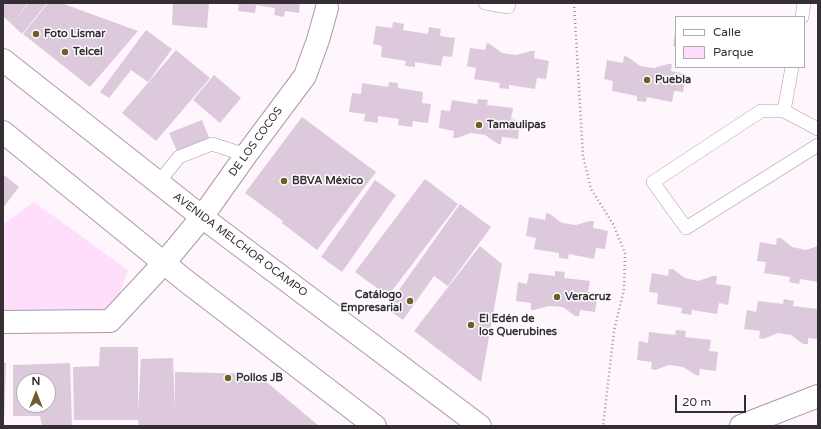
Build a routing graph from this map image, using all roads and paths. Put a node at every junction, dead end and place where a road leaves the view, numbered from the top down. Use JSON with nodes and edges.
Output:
{"nodes":[{"id":1,"x":485,"y":3,"type":"edge"},
{"id":2,"x":509,"y":3,"type":"edge"},
{"id":3,"x":574,"y":3,"type":"edge"},
{"id":4,"x":804,"y":3,"type":"edge"},
{"id":5,"x":327,"y":5,"type":"edge"},
{"id":6,"x":802,"y":16,"type":"edge"},
{"id":7,"x":3,"y":60,"type":"edge"},
{"id":8,"x":792,"y":68,"type":"edge"},
{"id":9,"x":784,"y":111,"type":"junction"},
{"id":10,"x":818,"y":129,"type":"edge"},
{"id":11,"x":3,"y":132,"type":"edge"},
{"id":12,"x":818,"y":145,"type":"edge"},
{"id":13,"x":246,"y":155,"type":"junction"},
{"id":14,"x":158,"y":183,"type":"junction"},
{"id":15,"x":202,"y":218,"type":"junction"},
{"id":16,"x":164,"y":263,"type":"junction"},
{"id":17,"x":3,"y":322,"type":"edge"},
{"id":18,"x":818,"y":396,"type":"edge"},
{"id":19,"x":375,"y":426,"type":"edge"},
{"id":20,"x":480,"y":426,"type":"edge"},
{"id":21,"x":603,"y":426,"type":"edge"},
{"id":22,"x":741,"y":426,"type":"edge"}],
"edges":[{"from":1,"to":2,"type":"lane"},
{"from":3,"to":21,"type":"path"},
{"from":4,"to":6,"type":"lane"},
{"from":5,"to":13,"type":"main road","name":"DE LOS COCOS"},
{"from":7,"to":14,"type":"main road","name":"AVENIDA MELCHOR OCAMPO"},
{"from":8,"to":9,"type":"lane"},
{"from":9,"to":10,"type":"lane"},
{"from":9,"to":12,"type":"lane"},
{"from":11,"to":16,"type":"main road"},
{"from":13,"to":14,"type":"lane"},
{"from":13,"to":15,"type":"main road","name":"DE LOS COCOS"},
{"from":14,"to":15,"type":"main road","name":"AVENIDA MELCHOR OCAMPO"},
{"from":15,"to":16,"type":"main road","name":"DE LOS COCOS"},
{"from":15,"to":20,"type":"main road","name":"AVENIDA MELCHOR OCAMPO"},
{"from":16,"to":17,"type":"main road","name":"DE LOS COCOS"},
{"from":16,"to":19,"type":"main road"},
{"from":18,"to":22,"type":"main road"}]}
